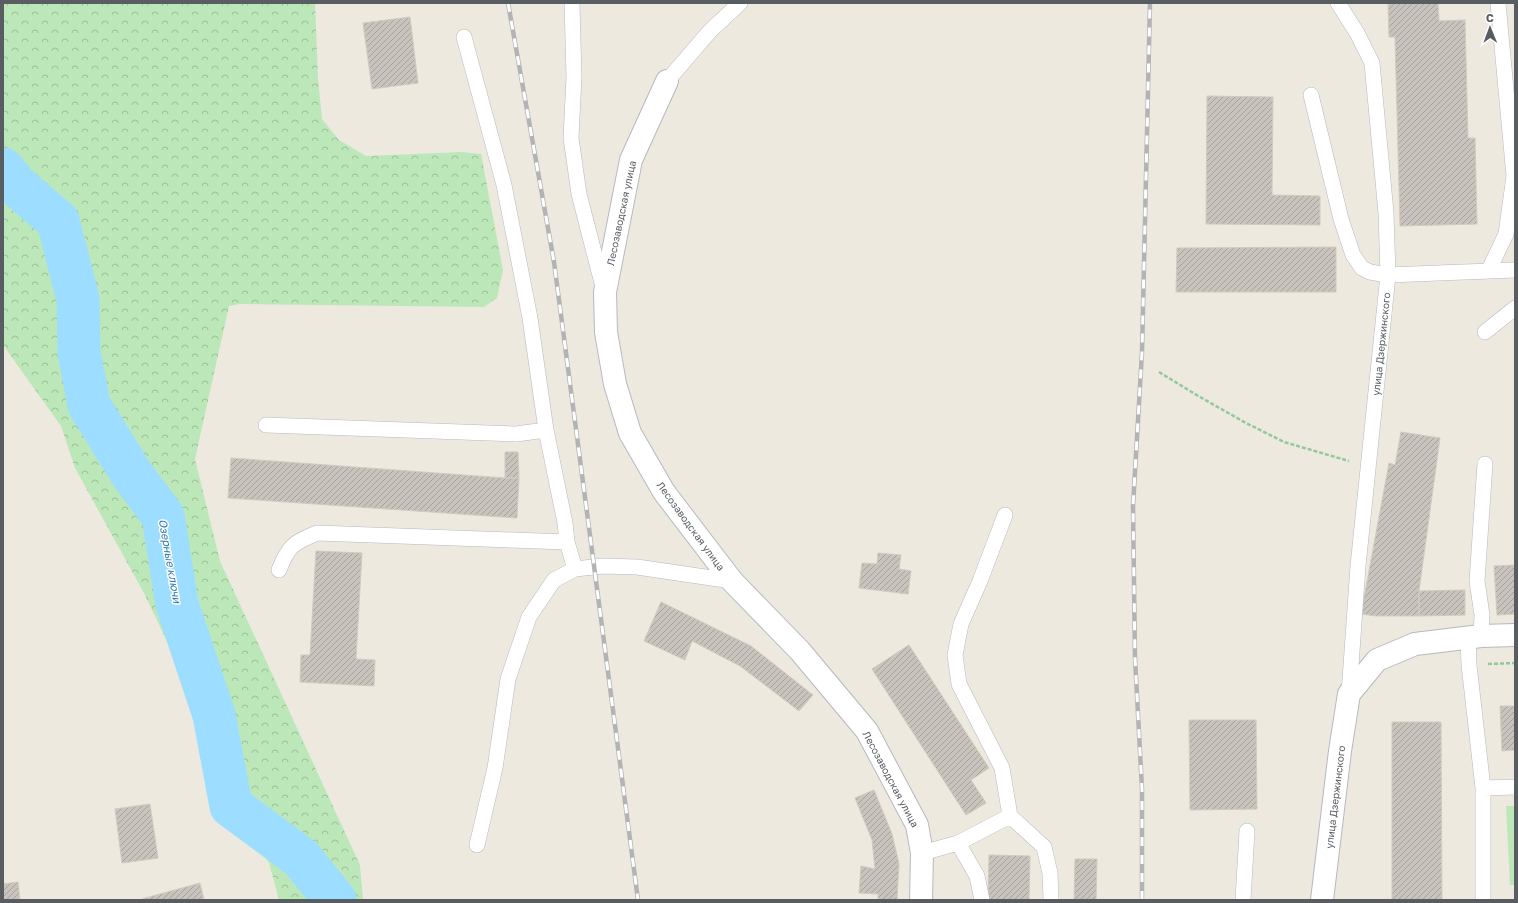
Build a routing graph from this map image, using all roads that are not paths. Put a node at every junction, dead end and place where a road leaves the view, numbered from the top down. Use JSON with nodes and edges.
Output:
{"nodes":[{"id":1,"x":572,"y":3,"type":"edge"},
{"id":2,"x":740,"y":3,"type":"edge"},
{"id":3,"x":1338,"y":3,"type":"edge"},
{"id":4,"x":1498,"y":3,"type":"edge"},
{"id":5,"x":464,"y":37,"type":"dead end"},
{"id":6,"x":667,"y":81,"type":"joint"},
{"id":7,"x":1311,"y":96,"type":"dead end"},
{"id":8,"x":1489,"y":270,"type":"junction"},
{"id":9,"x":1515,"y":270,"type":"edge"},
{"id":10,"x":1388,"y":275,"type":"junction"},
{"id":11,"x":604,"y":292,"type":"junction"},
{"id":12,"x":1515,"y":308,"type":"edge"},
{"id":13,"x":1485,"y":332,"type":"dead end"},
{"id":14,"x":266,"y":424,"type":"dead end"},
{"id":15,"x":546,"y":430,"type":"junction"},
{"id":16,"x":1485,"y":464,"type":"dead end"},
{"id":17,"x":1005,"y":515,"type":"dead end"},
{"id":18,"x":567,"y":542,"type":"junction"},
{"id":19,"x":575,"y":569,"type":"junction"},
{"id":20,"x":279,"y":570,"type":"dead end"},
{"id":21,"x":732,"y":581,"type":"junction"},
{"id":22,"x":1515,"y":635,"type":"edge"},
{"id":23,"x":1475,"y":637,"type":"junction"},
{"id":24,"x":1349,"y":694,"type":"junction"},
{"id":25,"x":1515,"y":787,"type":"edge"},
{"id":26,"x":1483,"y":788,"type":"junction"},
{"id":27,"x":1010,"y":816,"type":"junction"},
{"id":28,"x":1247,"y":831,"type":"dead end"},
{"id":29,"x":958,"y":843,"type":"junction"},
{"id":30,"x":477,"y":845,"type":"dead end"},
{"id":31,"x":922,"y":853,"type":"junction"},
{"id":32,"x":921,"y":900,"type":"edge"},
{"id":33,"x":982,"y":900,"type":"edge"},
{"id":34,"x":1051,"y":900,"type":"edge"},
{"id":35,"x":1243,"y":900,"type":"edge"},
{"id":36,"x":1322,"y":900,"type":"edge"},
{"id":37,"x":1483,"y":900,"type":"edge"}],
"edges":[{"from":1,"to":11,"type":"lane"},
{"from":2,"to":6,"type":"lane"},
{"from":3,"to":10,"type":"lane","name":"улица Дзержинского"},
{"from":4,"to":8,"type":"lane"},
{"from":5,"to":15,"type":"lane"},
{"from":6,"to":11,"type":"street","name":"Лесозаводская улица"},
{"from":7,"to":10,"type":"lane"},
{"from":8,"to":9,"type":"lane"},
{"from":8,"to":10,"type":"lane"},
{"from":10,"to":24,"type":"lane","name":"улица Дзержинского"},
{"from":11,"to":21,"type":"street","name":"Лесозаводская улица"},
{"from":12,"to":13,"type":"lane"},
{"from":14,"to":15,"type":"lane"},
{"from":15,"to":18,"type":"lane"},
{"from":16,"to":23,"type":"lane"},
{"from":17,"to":27,"type":"lane"},
{"from":18,"to":19,"type":"lane"},
{"from":18,"to":20,"type":"lane"},
{"from":19,"to":21,"type":"lane"},
{"from":19,"to":30,"type":"lane"},
{"from":21,"to":31,"type":"street","name":"Лесозаводская улица"},
{"from":22,"to":23,"type":"street"},
{"from":23,"to":24,"type":"street"},
{"from":23,"to":26,"type":"lane"},
{"from":24,"to":36,"type":"street","name":"улица Дзержинского"},
{"from":25,"to":26,"type":"lane"},
{"from":26,"to":37,"type":"lane"},
{"from":27,"to":29,"type":"lane"},
{"from":27,"to":34,"type":"lane"},
{"from":28,"to":35,"type":"lane"},
{"from":29,"to":31,"type":"lane"},
{"from":29,"to":33,"type":"lane"},
{"from":31,"to":32,"type":"street","name":"Лесозаводская улица"}]}
